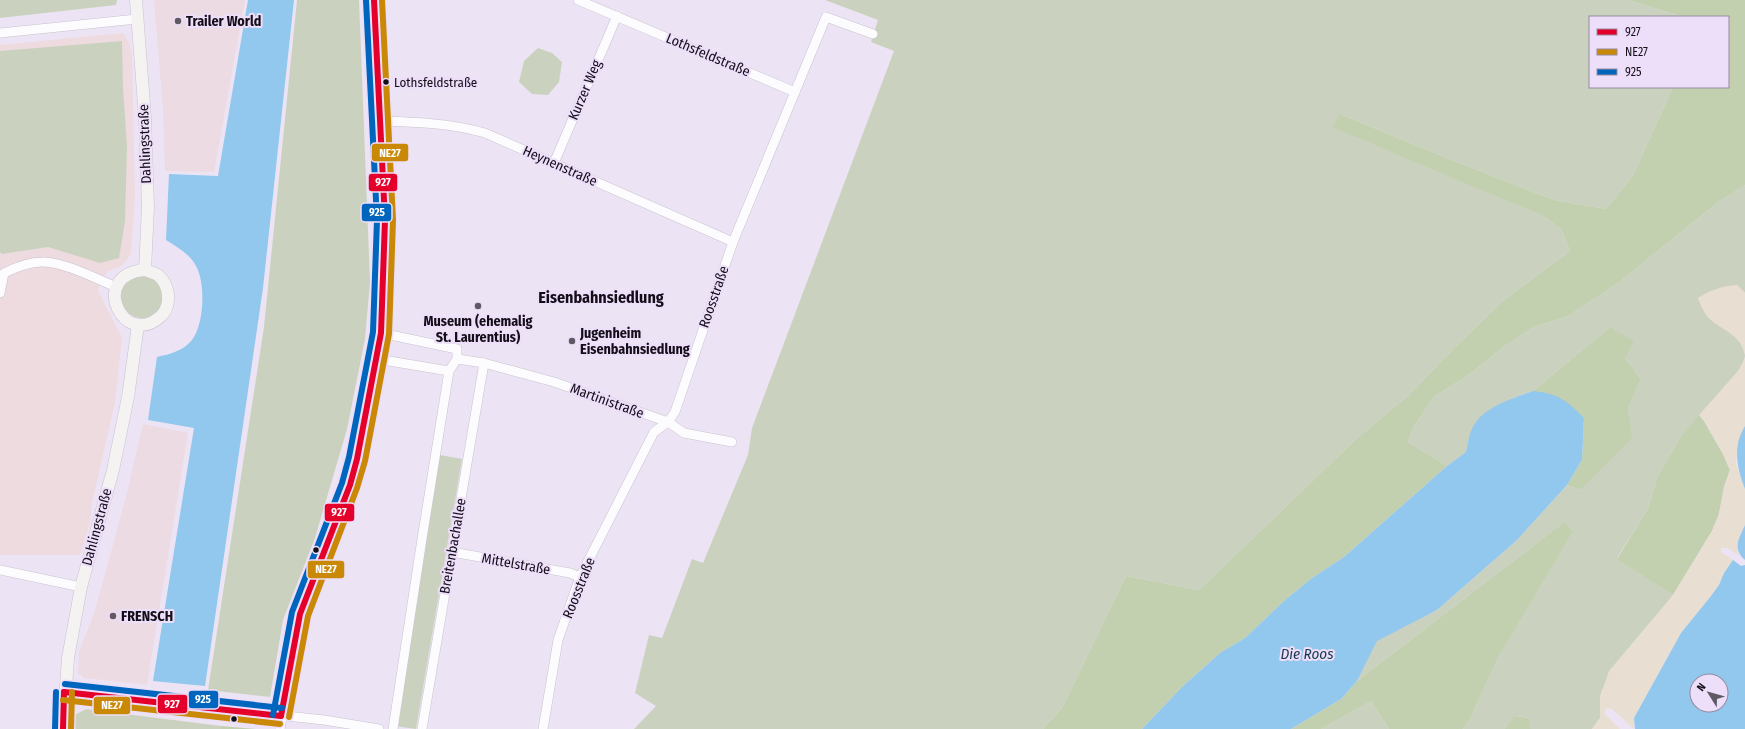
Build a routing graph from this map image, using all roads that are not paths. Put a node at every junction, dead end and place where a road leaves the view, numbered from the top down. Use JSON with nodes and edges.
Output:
{"nodes":[{"id":1,"x":136,"y":0,"type":"edge"},
{"id":2,"x":374,"y":0,"type":"edge"},
{"id":3,"x":578,"y":0,"type":"edge"},
{"id":4,"x":617,"y":16,"type":"junction"},
{"id":5,"x":137,"y":18,"type":"junction"},
{"id":6,"x":0,"y":33,"type":"edge"},
{"id":7,"x":873,"y":34,"type":"dead end"},
{"id":8,"x":795,"y":92,"type":"junction"},
{"id":9,"x":379,"y":121,"type":"junction"},
{"id":10,"x":554,"y":163,"type":"junction"},
{"id":11,"x":733,"y":242,"type":"junction"},
{"id":12,"x":145,"y":270,"type":"junction"},
{"id":13,"x":116,"y":287,"type":"junction"},
{"id":14,"x":0,"y":292,"type":"edge"},
{"id":15,"x":138,"y":326,"type":"junction"},
{"id":16,"x":381,"y":333,"type":"junction"},
{"id":17,"x":377,"y":358,"type":"junction"},
{"id":18,"x":457,"y":359,"type":"junction"},
{"id":19,"x":484,"y":362,"type":"junction"},
{"id":20,"x":449,"y":371,"type":"junction"},
{"id":21,"x":668,"y":422,"type":"junction"},
{"id":22,"x":732,"y":442,"type":"dead end"},
{"id":23,"x":452,"y":552,"type":"junction"},
{"id":24,"x":0,"y":570,"type":"edge"},
{"id":25,"x":580,"y":577,"type":"junction"},
{"id":26,"x":81,"y":587,"type":"junction"},
{"id":27,"x":64,"y":692,"type":"junction"},
{"id":28,"x":281,"y":716,"type":"junction"},
{"id":29,"x":63,"y":729,"type":"edge"},
{"id":30,"x":280,"y":729,"type":"edge"},
{"id":31,"x":379,"y":729,"type":"edge"},
{"id":32,"x":393,"y":729,"type":"edge"},
{"id":33,"x":422,"y":729,"type":"edge"},
{"id":34,"x":543,"y":729,"type":"edge"}],
"edges":[{"from":1,"to":5,"type":"street","name":"Dahlingstraße"},
{"from":2,"to":9,"type":"street"},
{"from":3,"to":4,"type":"street","name":"Lothsfeldstraße"},
{"from":4,"to":8,"type":"street","name":"Lothsfeldstraße"},
{"from":4,"to":10,"type":"street","name":"Kurzer Weg"},
{"from":5,"to":6,"type":"street"},
{"from":5,"to":12,"type":"street","name":"Dahlingstraße"},
{"from":7,"to":8,"type":"street","name":"Roosstraße"},
{"from":8,"to":11,"type":"street","name":"Roosstraße"},
{"from":9,"to":10,"type":"street","name":"Heynenstraße"},
{"from":9,"to":16,"type":"street"},
{"from":10,"to":11,"type":"street","name":"Heynenstraße"},
{"from":11,"to":21,"type":"street","name":"Roosstraße"},
{"from":12,"to":13,"type":"street"},
{"from":12,"to":15,"type":"street"},
{"from":13,"to":14,"type":"street"},
{"from":13,"to":15,"type":"street"},
{"from":15,"to":26,"type":"street","name":"Dahlingstraße"},
{"from":16,"to":17,"type":"street"},
{"from":16,"to":18,"type":"street"},
{"from":17,"to":20,"type":"street"},
{"from":17,"to":28,"type":"street"},
{"from":18,"to":19,"type":"street","name":"Martinistraße"},
{"from":18,"to":20,"type":"street"},
{"from":19,"to":21,"type":"street","name":"Martinistraße"},
{"from":19,"to":23,"type":"street","name":"Breitenbachallee"},
{"from":20,"to":32,"type":"street"},
{"from":21,"to":22,"type":"street","name":"Martinistraße"},
{"from":21,"to":25,"type":"street","name":"Roosstraße"},
{"from":23,"to":25,"type":"street","name":"Mittelstraße"},
{"from":23,"to":33,"type":"street","name":"Breitenbachallee"},
{"from":24,"to":26,"type":"street"},
{"from":25,"to":34,"type":"street","name":"Roosstraße"},
{"from":26,"to":27,"type":"street","name":"Dahlingstraße"},
{"from":27,"to":28,"type":"street"},
{"from":27,"to":29,"type":"street","name":"Dahlingstraße"},
{"from":28,"to":30,"type":"street"},
{"from":28,"to":31,"type":"street"}]}
